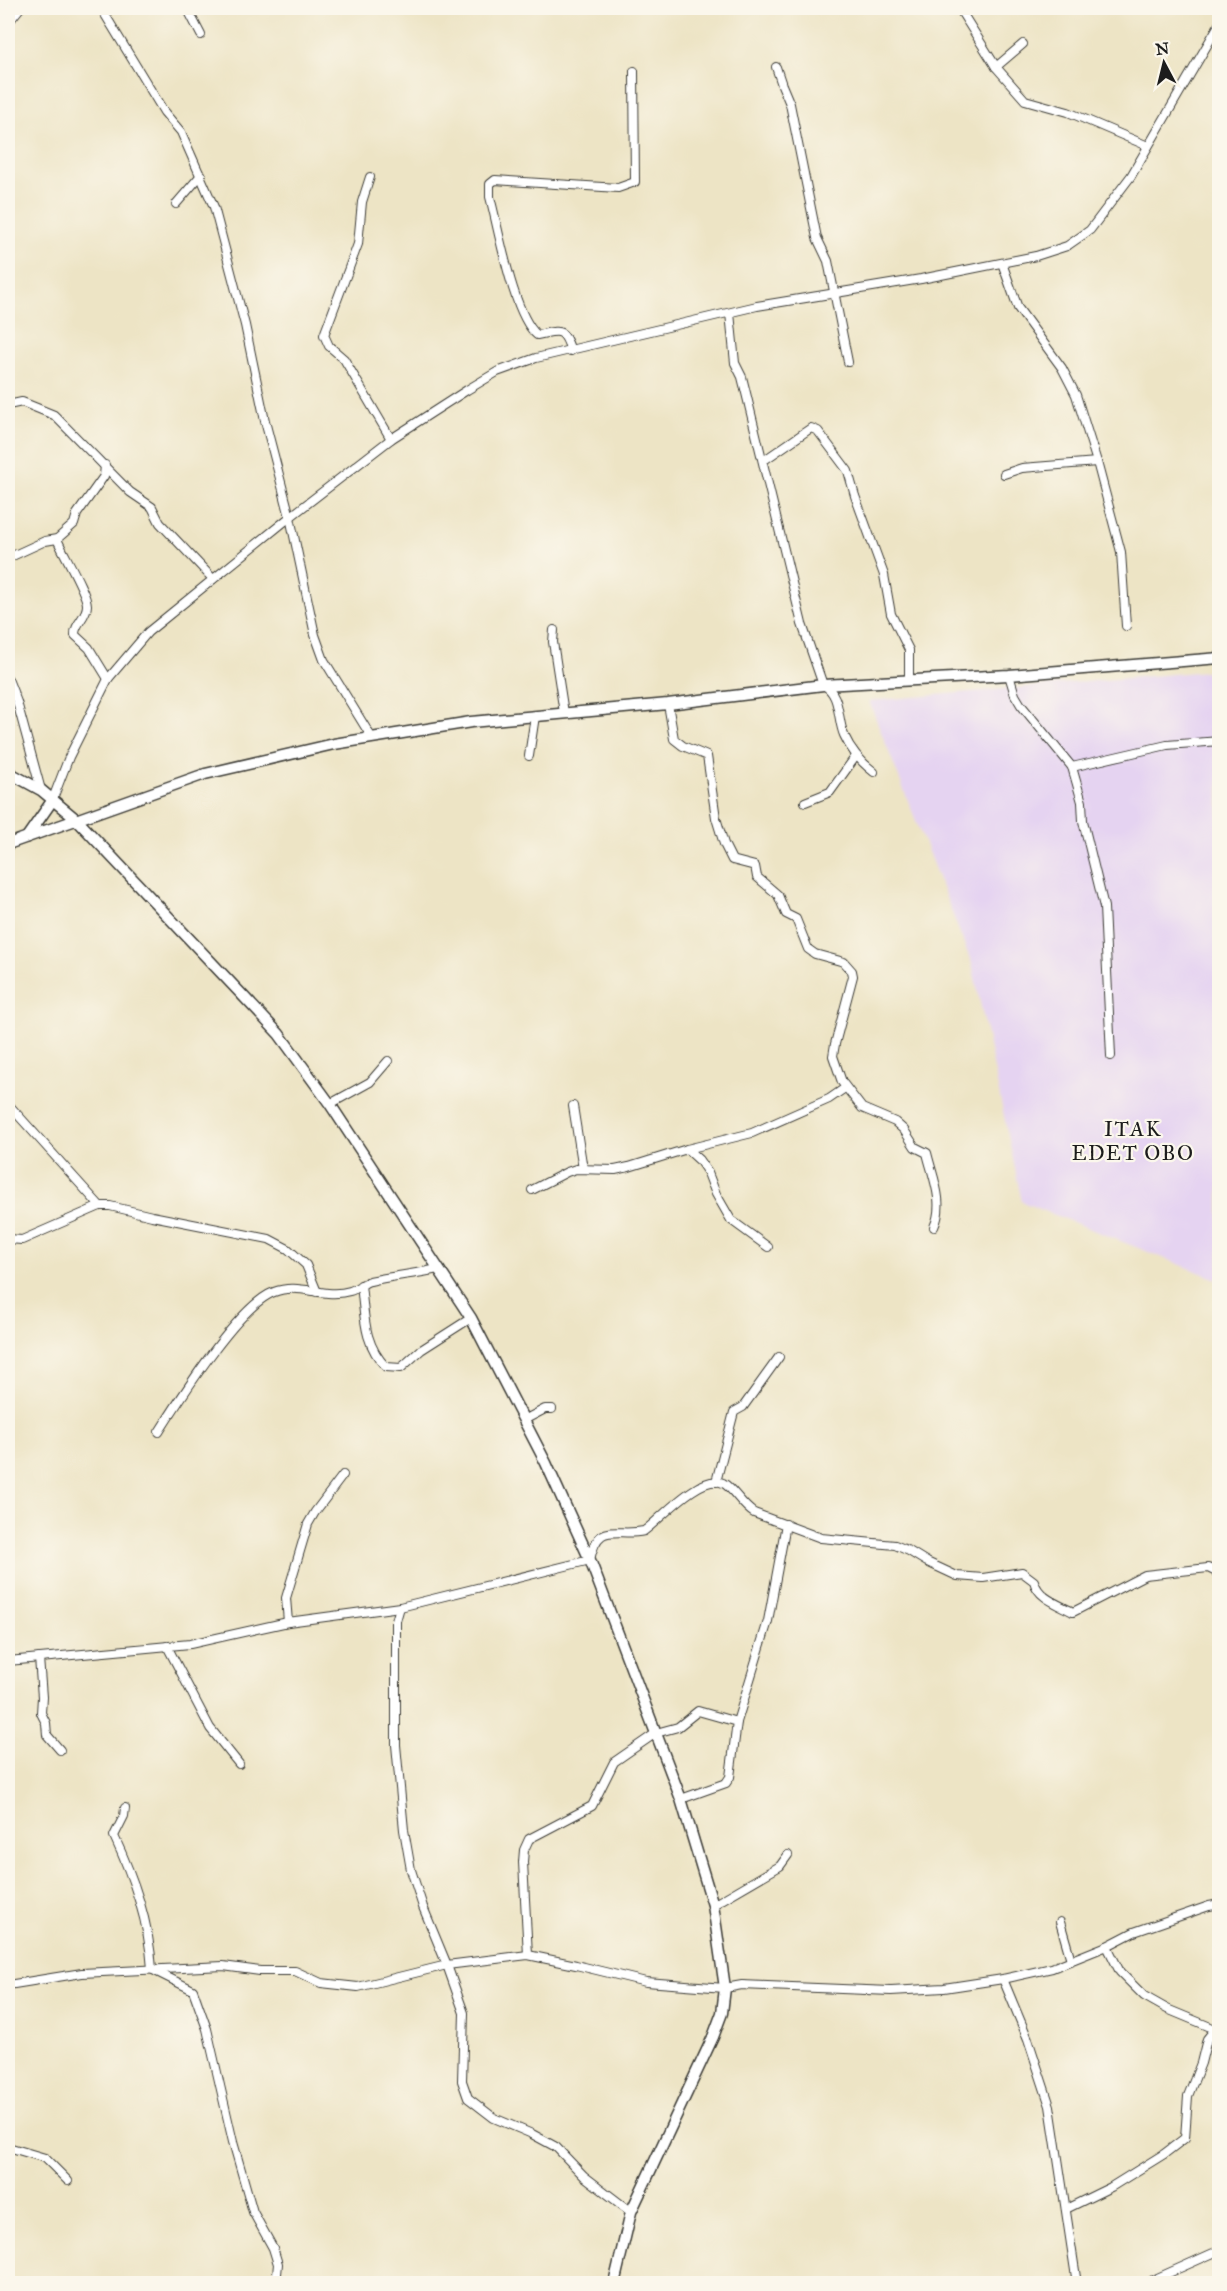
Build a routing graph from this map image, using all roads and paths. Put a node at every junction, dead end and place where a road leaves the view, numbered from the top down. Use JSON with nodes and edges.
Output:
{"nodes":[{"id":1,"x":20,"y":8,"type":"edge"},
{"id":2,"x":101,"y":8,"type":"edge"},
{"id":3,"x":187,"y":8,"type":"edge"},
{"id":4,"x":959,"y":8,"type":"edge"},
{"id":5,"x":1220,"y":22,"type":"edge"},
{"id":6,"x":8,"y":23,"type":"edge"},
{"id":7,"x":201,"y":35,"type":"dead end"},
{"id":8,"x":1023,"y":44,"type":"dead end"},
{"id":9,"x":776,"y":67,"type":"dead end"},
{"id":10,"x":996,"y":67,"type":"junction"},
{"id":11,"x":634,"y":71,"type":"dead end"},
{"id":12,"x":1148,"y":146,"type":"junction"},
{"id":13,"x":201,"y":175,"type":"junction"},
{"id":14,"x":370,"y":177,"type":"dead end"},
{"id":15,"x":176,"y":204,"type":"dead end"},
{"id":16,"x":1002,"y":263,"type":"junction"},
{"id":17,"x":833,"y":292,"type":"junction"},
{"id":18,"x":730,"y":313,"type":"junction"},
{"id":19,"x":570,"y":351,"type":"junction"},
{"id":20,"x":848,"y":362,"type":"dead end"},
{"id":21,"x":8,"y":405,"type":"edge"},
{"id":22,"x":391,"y":440,"type":"junction"},
{"id":23,"x":763,"y":461,"type":"junction"},
{"id":24,"x":1097,"y":462,"type":"junction"},
{"id":25,"x":105,"y":465,"type":"junction"},
{"id":26,"x":1004,"y":474,"type":"dead end"},
{"id":27,"x":290,"y":517,"type":"junction"},
{"id":28,"x":57,"y":539,"type":"junction"},
{"id":29,"x":8,"y":558,"type":"edge"},
{"id":30,"x":213,"y":579,"type":"junction"},
{"id":31,"x":1126,"y":626,"type":"dead end"},
{"id":32,"x":554,"y":630,"type":"dead end"},
{"id":33,"x":1220,"y":658,"type":"edge"},
{"id":34,"x":1009,"y":675,"type":"junction"},
{"id":35,"x":8,"y":679,"type":"edge"},
{"id":36,"x":108,"y":679,"type":"junction"},
{"id":37,"x":909,"y":681,"type":"junction"},
{"id":38,"x":823,"y":685,"type":"junction"},
{"id":39,"x":668,"y":704,"type":"junction"},
{"id":40,"x":564,"y":713,"type":"junction"},
{"id":41,"x":535,"y":716,"type":"junction"},
{"id":42,"x":372,"y":738,"type":"junction"},
{"id":43,"x":1220,"y":741,"type":"edge"},
{"id":44,"x":529,"y":756,"type":"dead end"},
{"id":45,"x":856,"y":756,"type":"junction"},
{"id":46,"x":1072,"y":767,"type":"junction"},
{"id":47,"x":874,"y":771,"type":"dead end"},
{"id":48,"x":8,"y":772,"type":"edge"},
{"id":49,"x":41,"y":790,"type":"junction"},
{"id":50,"x":52,"y":801,"type":"junction"},
{"id":51,"x":805,"y":802,"type":"dead end"},
{"id":52,"x":77,"y":820,"type":"junction"},
{"id":53,"x":27,"y":837,"type":"junction"},
{"id":54,"x":8,"y":844,"type":"edge"},
{"id":55,"x":1111,"y":1056,"type":"dead end"},
{"id":56,"x":388,"y":1060,"type":"dead end"},
{"id":57,"x":845,"y":1088,"type":"junction"},
{"id":58,"x":8,"y":1104,"type":"edge"},
{"id":59,"x":330,"y":1104,"type":"junction"},
{"id":60,"x":573,"y":1106,"type":"dead end"},
{"id":61,"x":687,"y":1149,"type":"junction"},
{"id":62,"x":583,"y":1168,"type":"junction"},
{"id":63,"x":532,"y":1190,"type":"dead end"},
{"id":64,"x":100,"y":1206,"type":"junction"},
{"id":65,"x":934,"y":1227,"type":"dead end"},
{"id":66,"x":8,"y":1239,"type":"edge"},
{"id":67,"x":768,"y":1247,"type":"dead end"},
{"id":68,"x":438,"y":1269,"type":"junction"},
{"id":69,"x":361,"y":1285,"type":"junction"},
{"id":70,"x":317,"y":1292,"type":"junction"},
{"id":71,"x":471,"y":1318,"type":"junction"},
{"id":72,"x":779,"y":1357,"type":"dead end"},
{"id":73,"x":552,"y":1409,"type":"dead end"},
{"id":74,"x":524,"y":1420,"type":"junction"},
{"id":75,"x":159,"y":1432,"type":"dead end"},
{"id":76,"x":343,"y":1475,"type":"dead end"},
{"id":77,"x":716,"y":1482,"type":"junction"},
{"id":78,"x":786,"y":1524,"type":"junction"},
{"id":79,"x":590,"y":1560,"type":"junction"},
{"id":80,"x":1220,"y":1574,"type":"edge"},
{"id":81,"x":400,"y":1607,"type":"junction"},
{"id":82,"x":288,"y":1622,"type":"junction"},
{"id":83,"x":167,"y":1646,"type":"junction"},
{"id":84,"x":39,"y":1658,"type":"junction"},
{"id":85,"x":8,"y":1661,"type":"edge"},
{"id":86,"x":737,"y":1722,"type":"junction"},
{"id":87,"x":656,"y":1733,"type":"junction"},
{"id":88,"x":60,"y":1750,"type":"dead end"},
{"id":89,"x":239,"y":1764,"type":"dead end"},
{"id":90,"x":681,"y":1798,"type":"junction"},
{"id":91,"x":125,"y":1808,"type":"dead end"},
{"id":92,"x":788,"y":1855,"type":"dead end"},
{"id":93,"x":1220,"y":1904,"type":"edge"},
{"id":94,"x":713,"y":1905,"type":"junction"},
{"id":95,"x":1060,"y":1922,"type":"dead end"},
{"id":96,"x":1107,"y":1947,"type":"junction"},
{"id":97,"x":528,"y":1955,"type":"junction"},
{"id":98,"x":1071,"y":1960,"type":"junction"},
{"id":99,"x":447,"y":1965,"type":"junction"},
{"id":100,"x":152,"y":1969,"type":"junction"},
{"id":101,"x":1003,"y":1979,"type":"junction"},
{"id":102,"x":8,"y":1985,"type":"edge"},
{"id":103,"x":725,"y":1988,"type":"junction"},
{"id":104,"x":1218,"y":2029,"type":"edge"},
{"id":105,"x":8,"y":2147,"type":"edge"},
{"id":106,"x":68,"y":2181,"type":"dead end"},
{"id":107,"x":1066,"y":2209,"type":"junction"},
{"id":108,"x":631,"y":2212,"type":"junction"},
{"id":109,"x":1220,"y":2250,"type":"edge"},
{"id":110,"x":276,"y":2283,"type":"edge"},
{"id":111,"x":614,"y":2283,"type":"edge"},
{"id":112,"x":1077,"y":2283,"type":"edge"},
{"id":113,"x":1144,"y":2283,"type":"edge"}],
"edges":[{"from":1,"to":6,"type":"street"},
{"from":2,"to":13,"type":"street"},
{"from":3,"to":7,"type":"street"},
{"from":4,"to":10,"type":"street"},
{"from":5,"to":12,"type":"street"},
{"from":8,"to":10,"type":"street"},
{"from":9,"to":17,"type":"street"},
{"from":10,"to":12,"type":"street"},
{"from":11,"to":19,"type":"street"},
{"from":12,"to":16,"type":"street"},
{"from":13,"to":15,"type":"street"},
{"from":13,"to":27,"type":"street"},
{"from":14,"to":22,"type":"street"},
{"from":16,"to":17,"type":"street"},
{"from":16,"to":24,"type":"street"},
{"from":17,"to":18,"type":"street"},
{"from":17,"to":20,"type":"street"},
{"from":18,"to":19,"type":"street"},
{"from":18,"to":23,"type":"street"},
{"from":19,"to":22,"type":"street"},
{"from":21,"to":25,"type":"street"},
{"from":22,"to":27,"type":"street"},
{"from":23,"to":37,"type":"street"},
{"from":23,"to":38,"type":"street"},
{"from":24,"to":26,"type":"street"},
{"from":24,"to":31,"type":"street"},
{"from":25,"to":28,"type":"street"},
{"from":25,"to":30,"type":"street"},
{"from":27,"to":30,"type":"street"},
{"from":27,"to":42,"type":"street"},
{"from":28,"to":29,"type":"street"},
{"from":28,"to":36,"type":"street"},
{"from":30,"to":36,"type":"street"},
{"from":32,"to":40,"type":"street"},
{"from":33,"to":34,"type":"street"},
{"from":34,"to":37,"type":"street"},
{"from":34,"to":46,"type":"street"},
{"from":35,"to":49,"type":"street"},
{"from":36,"to":50,"type":"street"},
{"from":37,"to":38,"type":"street"},
{"from":38,"to":39,"type":"street"},
{"from":38,"to":45,"type":"street"},
{"from":39,"to":40,"type":"street"},
{"from":39,"to":57,"type":"street"},
{"from":40,"to":41,"type":"street"},
{"from":41,"to":42,"type":"street"},
{"from":41,"to":44,"type":"street"},
{"from":42,"to":52,"type":"street"},
{"from":43,"to":46,"type":"street"},
{"from":45,"to":47,"type":"street"},
{"from":45,"to":51,"type":"street"},
{"from":46,"to":55,"type":"street"},
{"from":48,"to":49,"type":"street"},
{"from":49,"to":50,"type":"street"},
{"from":50,"to":52,"type":"street"},
{"from":50,"to":53,"type":"street"},
{"from":52,"to":53,"type":"street"},
{"from":52,"to":59,"type":"street"},
{"from":53,"to":54,"type":"street"},
{"from":56,"to":59,"type":"street"},
{"from":57,"to":61,"type":"street"},
{"from":57,"to":65,"type":"street"},
{"from":58,"to":64,"type":"street"},
{"from":59,"to":68,"type":"street"},
{"from":60,"to":62,"type":"street"},
{"from":61,"to":62,"type":"street"},
{"from":61,"to":67,"type":"street"},
{"from":62,"to":63,"type":"street"},
{"from":64,"to":66,"type":"street"},
{"from":64,"to":70,"type":"street"},
{"from":68,"to":69,"type":"street"},
{"from":68,"to":71,"type":"street"},
{"from":69,"to":70,"type":"street"},
{"from":69,"to":71,"type":"street"},
{"from":70,"to":75,"type":"street"},
{"from":71,"to":74,"type":"street"},
{"from":72,"to":77,"type":"street"},
{"from":73,"to":74,"type":"street"},
{"from":74,"to":79,"type":"street"},
{"from":76,"to":82,"type":"street"},
{"from":77,"to":78,"type":"street"},
{"from":77,"to":79,"type":"street"},
{"from":78,"to":80,"type":"street"},
{"from":78,"to":86,"type":"street"},
{"from":79,"to":81,"type":"street"},
{"from":79,"to":87,"type":"street"},
{"from":81,"to":82,"type":"street"},
{"from":81,"to":99,"type":"street"},
{"from":82,"to":83,"type":"street"},
{"from":83,"to":84,"type":"street"},
{"from":83,"to":89,"type":"street"},
{"from":84,"to":85,"type":"street"},
{"from":84,"to":88,"type":"street"},
{"from":86,"to":87,"type":"street"},
{"from":86,"to":90,"type":"street"},
{"from":87,"to":90,"type":"street"},
{"from":87,"to":97,"type":"street"},
{"from":90,"to":94,"type":"street"},
{"from":91,"to":100,"type":"street"},
{"from":92,"to":94,"type":"street"},
{"from":93,"to":96,"type":"street"},
{"from":94,"to":103,"type":"street"},
{"from":95,"to":98,"type":"street"},
{"from":96,"to":98,"type":"street"},
{"from":96,"to":104,"type":"street"},
{"from":97,"to":99,"type":"street"},
{"from":97,"to":103,"type":"street"},
{"from":98,"to":101,"type":"street"},
{"from":99,"to":100,"type":"street"},
{"from":99,"to":108,"type":"street"},
{"from":100,"to":102,"type":"street"},
{"from":100,"to":110,"type":"street"},
{"from":101,"to":103,"type":"street"},
{"from":101,"to":107,"type":"street"},
{"from":103,"to":108,"type":"street"},
{"from":104,"to":107,"type":"street"},
{"from":105,"to":106,"type":"street"},
{"from":107,"to":112,"type":"street"},
{"from":108,"to":111,"type":"street"},
{"from":109,"to":113,"type":"street"}]}
